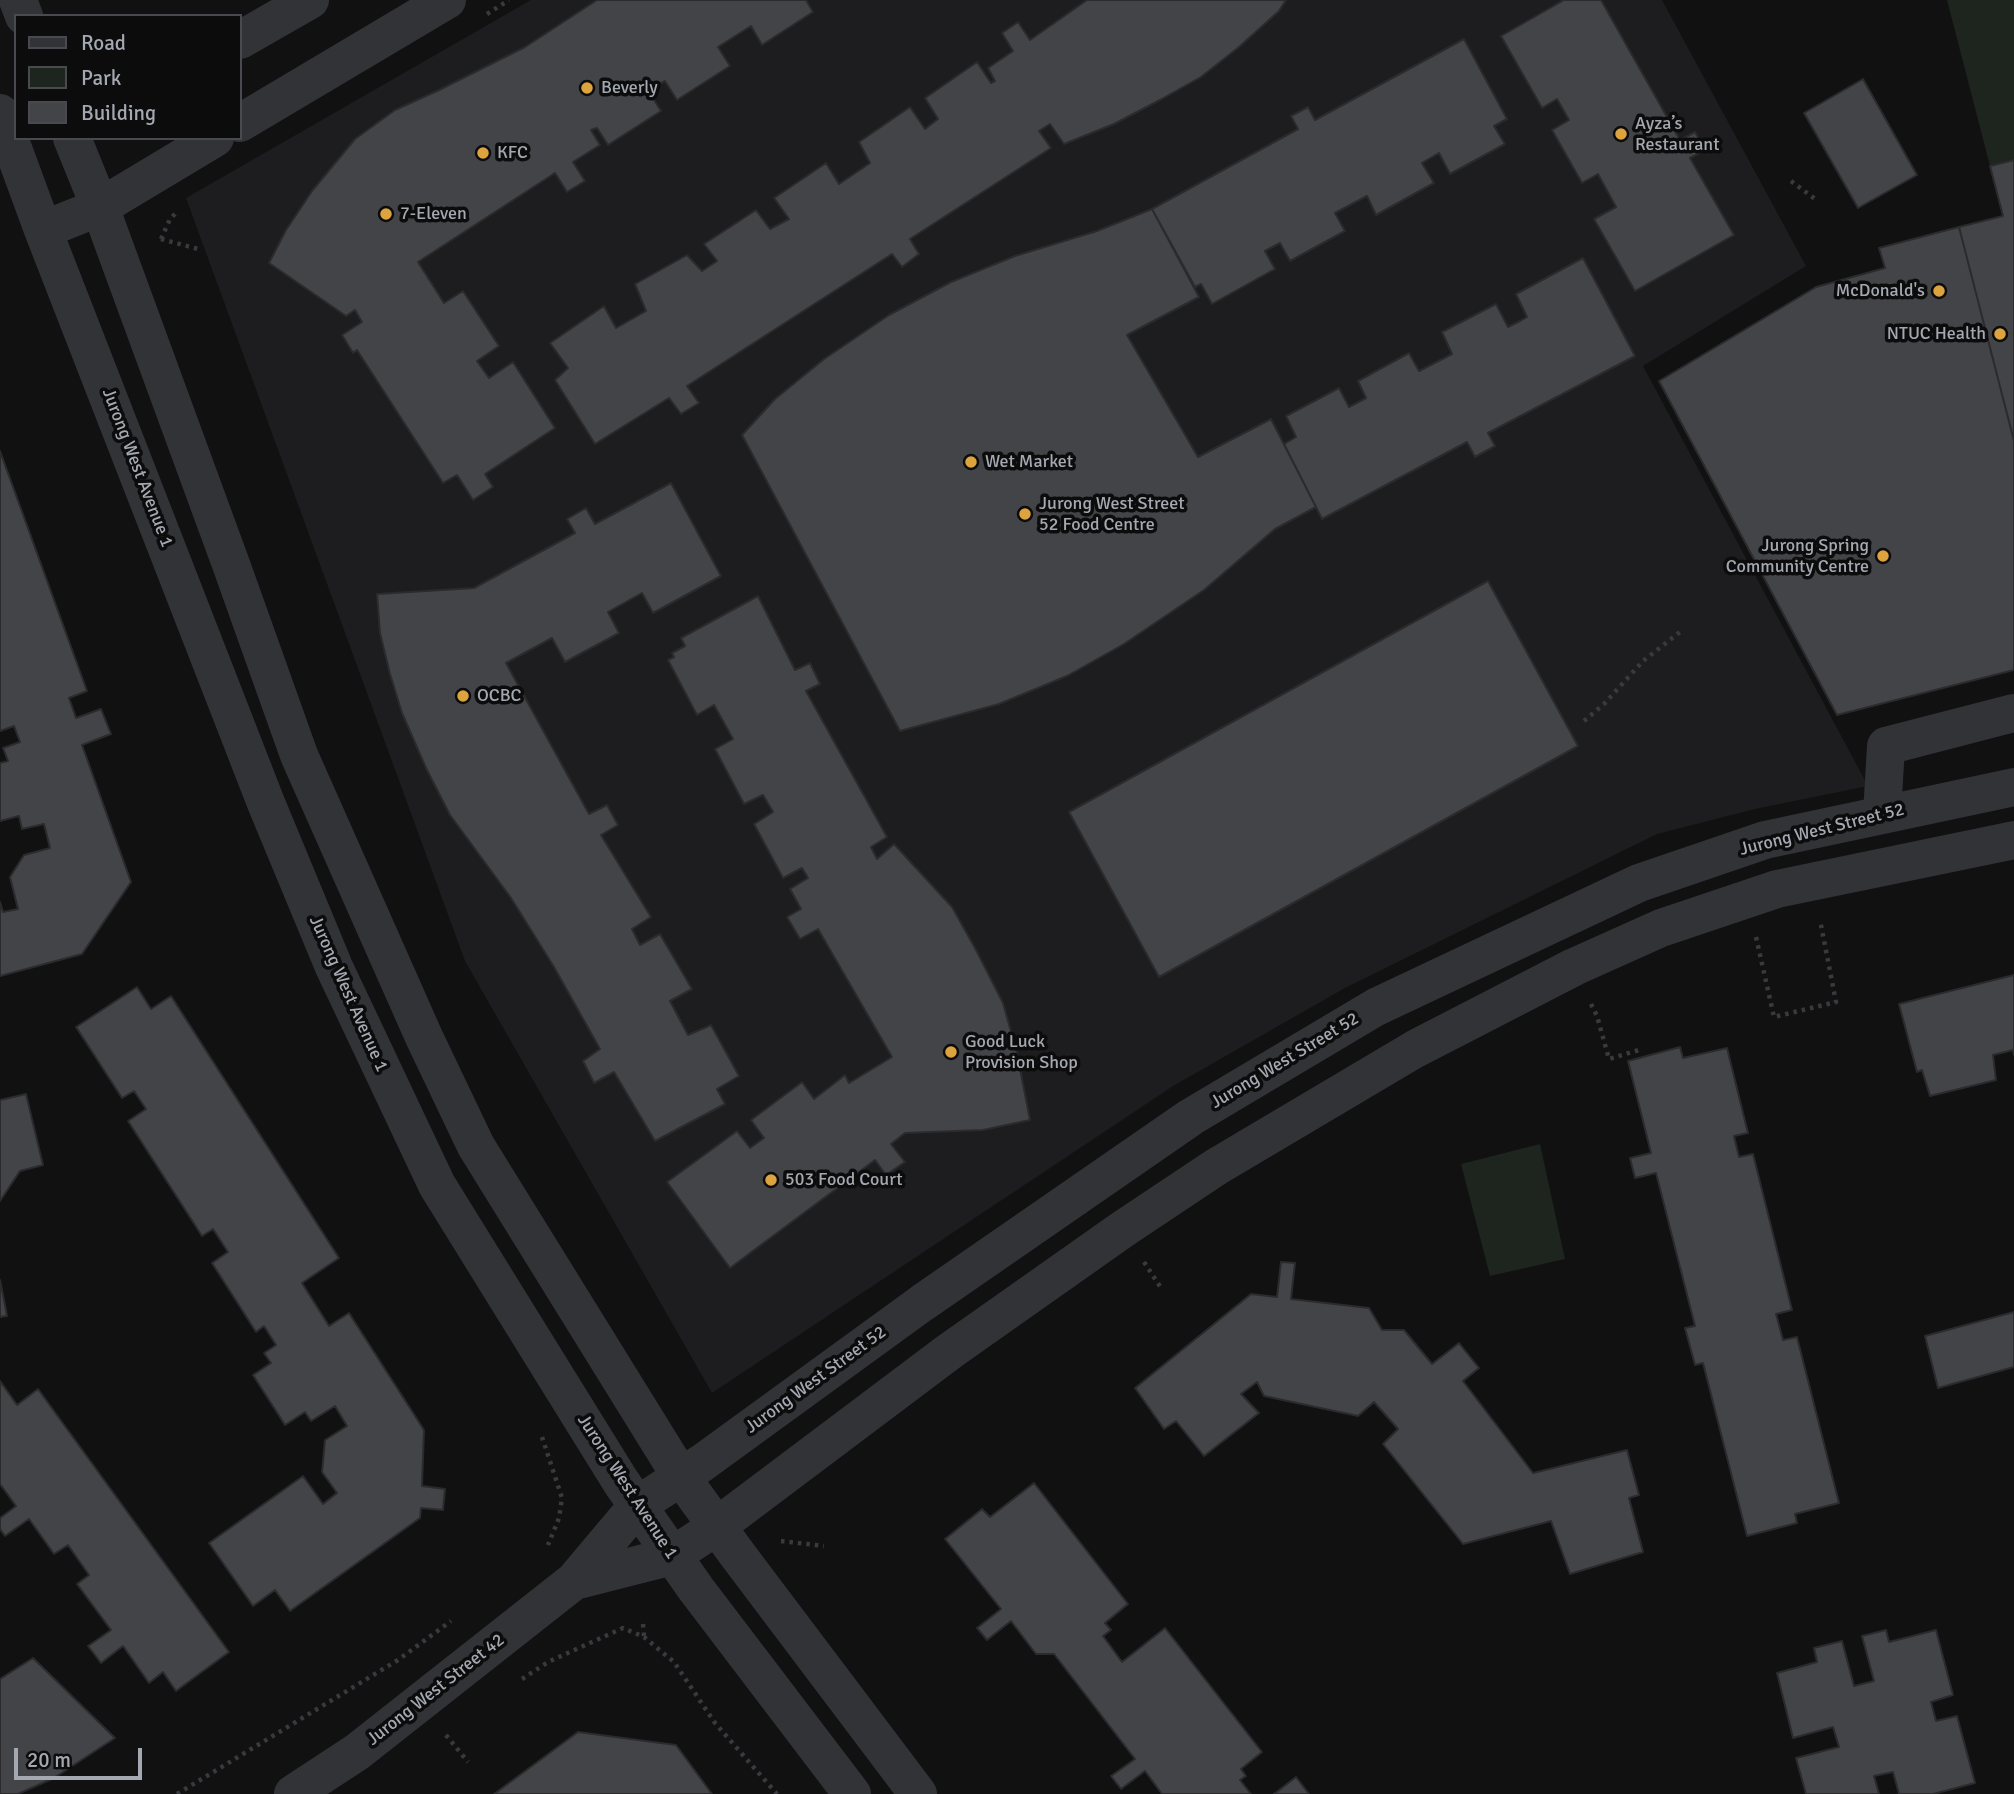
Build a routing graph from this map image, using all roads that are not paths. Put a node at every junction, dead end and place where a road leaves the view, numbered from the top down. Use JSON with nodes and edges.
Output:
{"nodes":[{"id":1,"x":310,"y":0,"type":"edge"},
{"id":2,"x":447,"y":0,"type":"edge"},
{"id":3,"x":242,"y":39,"type":"edge"},
{"id":4,"x":0,"y":113,"type":"edge"},
{"id":5,"x":242,"y":122,"type":"edge"},
{"id":6,"x":66,"y":140,"type":"edge"},
{"id":7,"x":72,"y":140,"type":"edge"},
{"id":8,"x":212,"y":140,"type":"edge"},
{"id":9,"x":19,"y":160,"type":"junction"},
{"id":10,"x":100,"y":206,"type":"junction"},
{"id":11,"x":43,"y":230,"type":"junction"},
{"id":12,"x":2014,"y":713,"type":"edge"},
{"id":13,"x":2014,"y":787,"type":"edge"},
{"id":14,"x":1882,"y":814,"type":"junction"},
{"id":15,"x":2014,"y":840,"type":"edge"},
{"id":16,"x":681,"y":1477,"type":"junction"},
{"id":17,"x":638,"y":1505,"type":"junction"},
{"id":18,"x":716,"y":1527,"type":"junction"},
{"id":19,"x":672,"y":1556,"type":"junction"},
{"id":20,"x":574,"y":1581,"type":"junction"},
{"id":21,"x":293,"y":1794,"type":"edge"},
{"id":22,"x":852,"y":1794,"type":"edge"},
{"id":23,"x":918,"y":1794,"type":"edge"}],
"edges":[{"from":1,"to":3,"type":"street"},
{"from":2,"to":5,"type":"street"},
{"from":4,"to":9,"type":"street","name":"Jurong West Avenue 1"},
{"from":6,"to":9,"type":"street"},
{"from":7,"to":10,"type":"street"},
{"from":8,"to":10,"type":"street"},
{"from":9,"to":11,"type":"street","name":"Jurong West Avenue 1"},
{"from":10,"to":11,"type":"street"},
{"from":10,"to":16,"type":"street"},
{"from":11,"to":17,"type":"street","name":"Jurong West Avenue 1"},
{"from":12,"to":14,"type":"street"},
{"from":13,"to":14,"type":"street","name":"Jurong West Street 52"},
{"from":14,"to":16,"type":"street","name":"Jurong West Street 52"},
{"from":15,"to":18,"type":"street"},
{"from":16,"to":17,"type":"street","name":"Jurong West Street 52"},
{"from":16,"to":18,"type":"street"},
{"from":17,"to":19,"type":"street","name":"Jurong West Avenue 1"},
{"from":17,"to":20,"type":"street","name":"Jurong West Street 42"},
{"from":18,"to":19,"type":"street"},
{"from":18,"to":23,"type":"street"},
{"from":19,"to":20,"type":"street","name":"Jurong West Street 42"},
{"from":19,"to":22,"type":"street","name":"Jurong West Avenue 1"},
{"from":20,"to":21,"type":"street","name":"Jurong West Street 42"}]}
